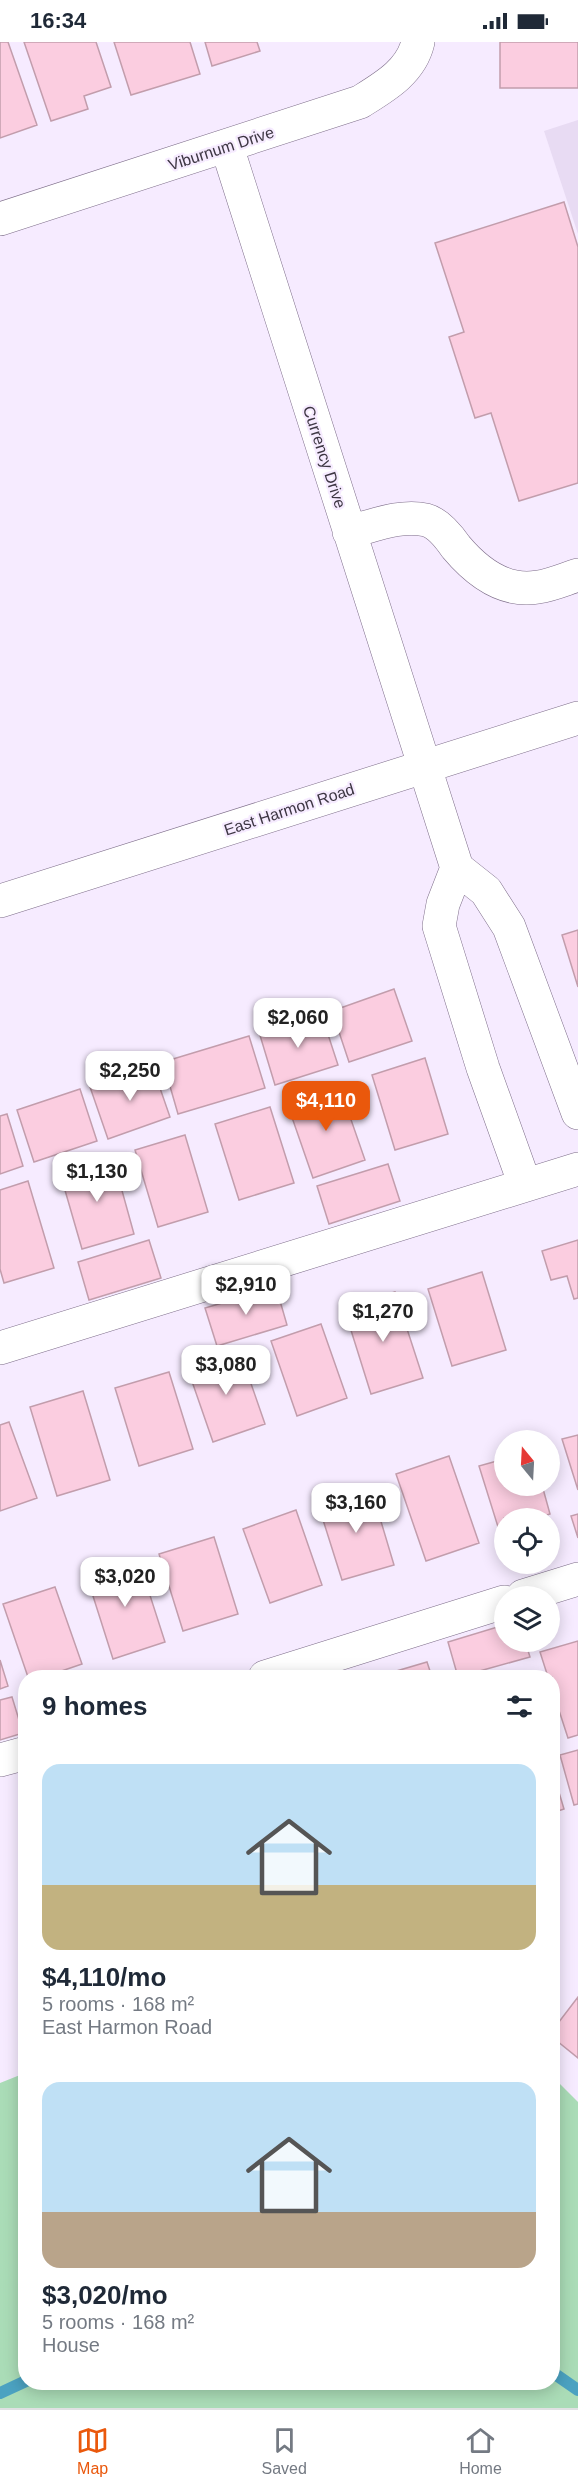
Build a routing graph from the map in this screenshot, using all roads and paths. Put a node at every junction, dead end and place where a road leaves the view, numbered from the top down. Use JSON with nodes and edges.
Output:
{"nodes":[{"id":1,"x":418,"y":42,"type":"edge"},
{"id":2,"x":227,"y":147,"type":"junction"},
{"id":3,"x":0,"y":219,"type":"edge"},
{"id":4,"x":349,"y":532,"type":"junction"},
{"id":5,"x":578,"y":575,"type":"edge"},
{"id":6,"x":578,"y":718,"type":"edge"},
{"id":7,"x":425,"y":766,"type":"junction"},
{"id":8,"x":457,"y":868,"type":"junction"},
{"id":9,"x":0,"y":901,"type":"edge"},
{"id":10,"x":578,"y":1113,"type":"edge"},
{"id":11,"x":578,"y":1169,"type":"edge"},
{"id":12,"x":525,"y":1185,"type":"junction"},
{"id":13,"x":0,"y":1348,"type":"edge"},
{"id":14,"x":578,"y":1579,"type":"edge"},
{"id":15,"x":555,"y":1586,"type":"edge"},
{"id":16,"x":494,"y":1605,"type":"edge"},
{"id":17,"x":288,"y":1670,"type":"edge"},
{"id":18,"x":18,"y":1755,"type":"edge"},
{"id":19,"x":0,"y":1760,"type":"edge"}],
"edges":[{"from":1,"to":2,"type":"street","name":"Viburnum Drive"},
{"from":2,"to":3,"type":"street","name":"Viburnum Drive"},
{"from":2,"to":4,"type":"street","name":"Currency Drive"},
{"from":4,"to":5,"type":"street"},
{"from":4,"to":7,"type":"street","name":"Currency Drive"},
{"from":6,"to":7,"type":"street","name":"East Harmon Road"},
{"from":7,"to":8,"type":"street","name":"Currency Drive"},
{"from":7,"to":9,"type":"street","name":"East Harmon Road"},
{"from":8,"to":10,"type":"street"},
{"from":8,"to":12,"type":"street"},
{"from":11,"to":12,"type":"street"},
{"from":12,"to":13,"type":"street"},
{"from":14,"to":15,"type":"street"},
{"from":16,"to":17,"type":"street"},
{"from":18,"to":19,"type":"street"}]}
